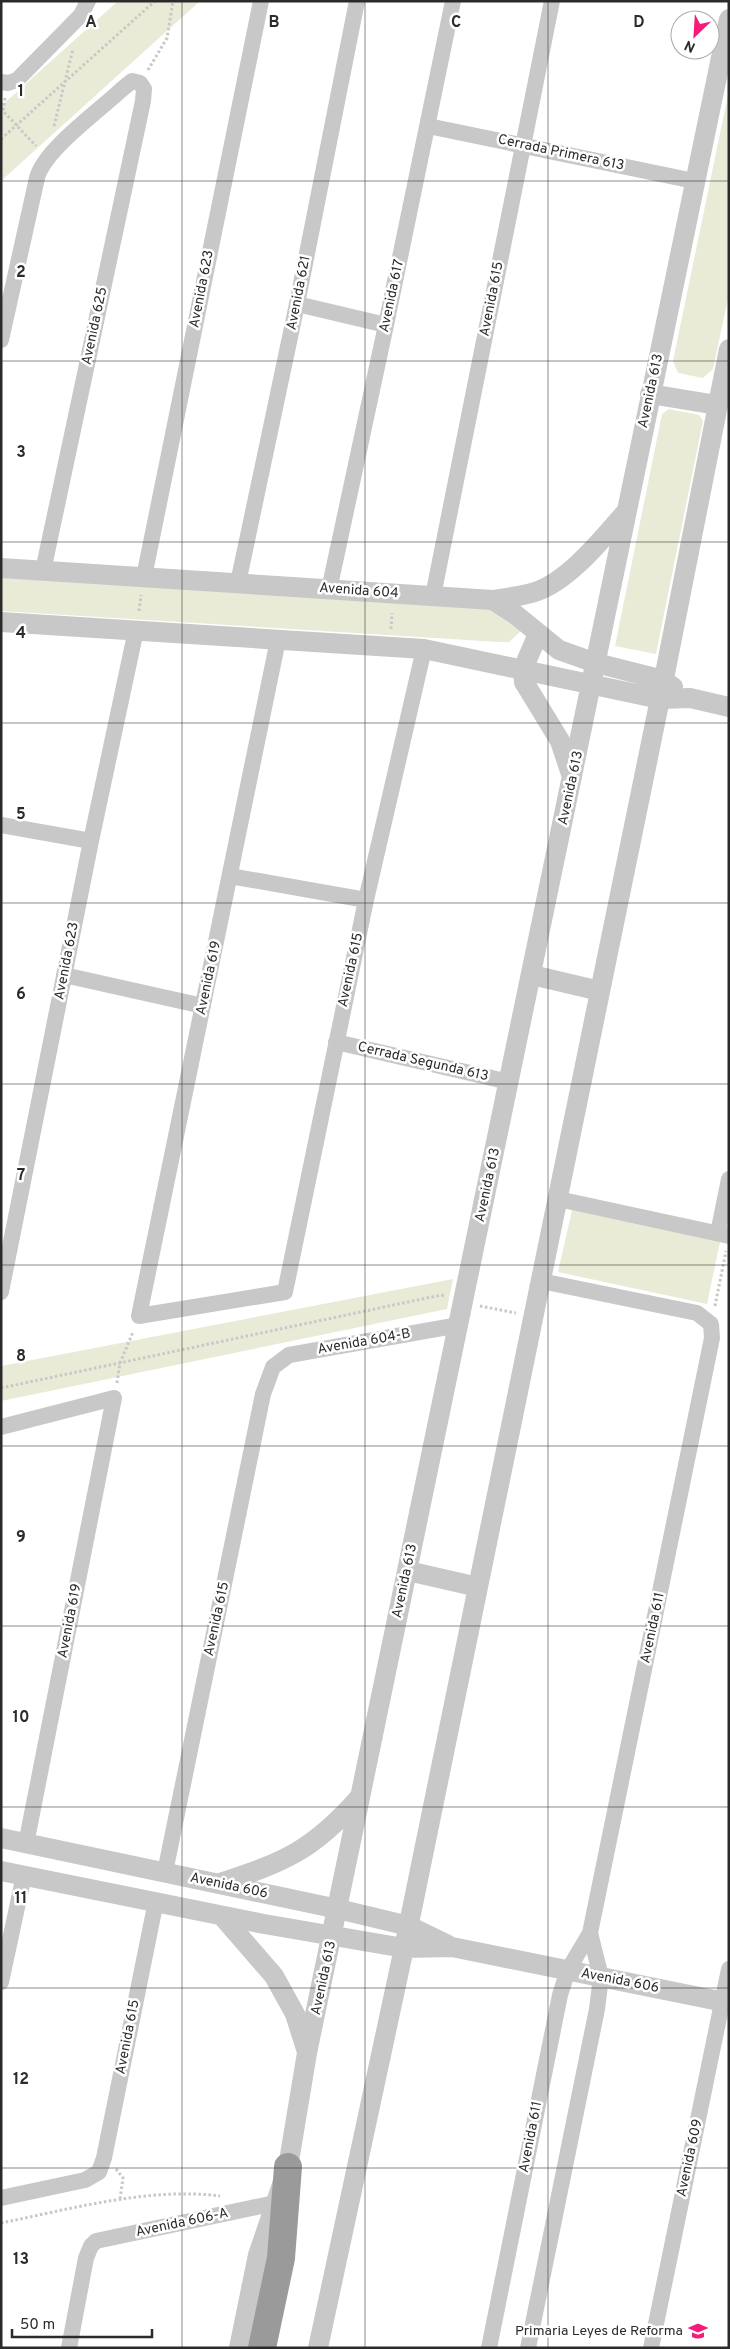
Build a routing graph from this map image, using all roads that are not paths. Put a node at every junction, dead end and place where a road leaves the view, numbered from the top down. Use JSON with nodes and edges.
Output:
{"nodes":[{"id":1,"x":261,"y":1,"type":"edge"},
{"id":2,"x":357,"y":1,"type":"edge"},
{"id":3,"x":453,"y":1,"type":"edge"},
{"id":4,"x":552,"y":1,"type":"edge"},
{"id":5,"x":85,"y":8,"type":"edge"},
{"id":6,"x":729,"y":19,"type":"edge"},
{"id":7,"x":3,"y":82,"type":"edge"},
{"id":8,"x":428,"y":126,"type":"junction"},
{"id":9,"x":522,"y":144,"type":"junction"},
{"id":10,"x":694,"y":181,"type":"junction"},
{"id":11,"x":297,"y":304,"type":"junction"},
{"id":12,"x":386,"y":325,"type":"junction"},
{"id":13,"x":1,"y":340,"type":"edge"},
{"id":14,"x":729,"y":349,"type":"edge"},
{"id":15,"x":650,"y":394,"type":"junction"},
{"id":16,"x":717,"y":405,"type":"junction"},
{"id":17,"x":626,"y":512,"type":"junction"},
{"id":18,"x":1,"y":568,"type":"edge"},
{"id":19,"x":43,"y":571,"type":"junction"},
{"id":20,"x":144,"y":578,"type":"junction"},
{"id":21,"x":238,"y":584,"type":"junction"},
{"id":22,"x":328,"y":590,"type":"junction"},
{"id":23,"x":433,"y":596,"type":"junction"},
{"id":24,"x":493,"y":600,"type":"junction"},
{"id":25,"x":1,"y":622,"type":"edge"},
{"id":26,"x":136,"y":630,"type":"junction"},
{"id":27,"x":538,"y":634,"type":"junction"},
{"id":28,"x":278,"y":640,"type":"junction"},
{"id":29,"x":424,"y":649,"type":"junction"},
{"id":30,"x":596,"y":663,"type":"junction"},
{"id":31,"x":523,"y":669,"type":"junction"},
{"id":32,"x":592,"y":684,"type":"junction"},
{"id":33,"x":661,"y":689,"type":"junction"},
{"id":34,"x":729,"y":706,"type":"edge"},
{"id":35,"x":572,"y":778,"type":"junction"},
{"id":36,"x":1,"y":825,"type":"edge"},
{"id":37,"x":91,"y":841,"type":"junction"},
{"id":38,"x":230,"y":876,"type":"junction"},
{"id":39,"x":366,"y":900,"type":"junction"},
{"id":40,"x":64,"y":975,"type":"junction"},
{"id":41,"x":532,"y":975,"type":"junction"},
{"id":42,"x":600,"y":991,"type":"junction"},
{"id":43,"x":203,"y":1006,"type":"junction"},
{"id":44,"x":336,"y":1042,"type":"junction"},
{"id":45,"x":509,"y":1082,"type":"junction"},
{"id":46,"x":729,"y":1179,"type":"edge"},
{"id":47,"x":558,"y":1199,"type":"junction"},
{"id":48,"x":724,"y":1238,"type":"edge"},
{"id":49,"x":541,"y":1282,"type":"junction"},
{"id":50,"x":1,"y":1292,"type":"edge"},
{"id":51,"x":285,"y":1292,"type":"joint"},
{"id":52,"x":459,"y":1325,"type":"junction"},
{"id":53,"x":273,"y":1367,"type":"joint"},
{"id":54,"x":1,"y":1427,"type":"edge"},
{"id":55,"x":408,"y":1571,"type":"junction"},
{"id":56,"x":478,"y":1587,"type":"junction"},
{"id":57,"x":361,"y":1797,"type":"junction"},
{"id":58,"x":1,"y":1838,"type":"edge"},
{"id":59,"x":26,"y":1844,"type":"junction"},
{"id":60,"x":1,"y":1871,"type":"edge"},
{"id":61,"x":165,"y":1872,"type":"junction"},
{"id":62,"x":24,"y":1875,"type":"junction"},
{"id":63,"x":217,"y":1884,"type":"junction"},
{"id":64,"x":251,"y":1890,"type":"junction"},
{"id":65,"x":156,"y":1901,"type":"junction"},
{"id":66,"x":338,"y":1909,"type":"junction"},
{"id":67,"x":222,"y":1916,"type":"junction"},
{"id":68,"x":246,"y":1921,"type":"junction"},
{"id":69,"x":409,"y":1926,"type":"junction"},
{"id":70,"x":590,"y":1933,"type":"junction"},
{"id":71,"x":333,"y":1936,"type":"junction"},
{"id":72,"x":452,"y":1947,"type":"junction"},
{"id":73,"x":404,"y":1948,"type":"junction"},
{"id":74,"x":729,"y":1969,"type":"edge"},
{"id":75,"x":568,"y":1970,"type":"junction"},
{"id":76,"x":601,"y":1977,"type":"junction"},
{"id":77,"x":1,"y":1982,"type":"edge"},
{"id":78,"x":725,"y":2002,"type":"edge"},
{"id":79,"x":307,"y":2053,"type":"junction"},
{"id":80,"x":288,"y":2167,"type":"junction"},
{"id":81,"x":1,"y":2198,"type":"edge"},
{"id":82,"x":275,"y":2204,"type":"junction"},
{"id":83,"x":69,"y":2348,"type":"edge"},
{"id":84,"x":239,"y":2348,"type":"edge"},
{"id":85,"x":262,"y":2348,"type":"edge"},
{"id":86,"x":318,"y":2348,"type":"edge"},
{"id":87,"x":489,"y":2348,"type":"edge"},
{"id":88,"x":528,"y":2348,"type":"edge"},
{"id":89,"x":651,"y":2348,"type":"edge"}],
"edges":[{"from":1,"to":20,"type":"street","name":"Avenida 623"},
{"from":2,"to":11,"type":"street","name":"Avenida 621"},
{"from":3,"to":8,"type":"street","name":"Avenida 617"},
{"from":4,"to":9,"type":"street","name":"Avenida 615"},
{"from":5,"to":7,"type":"street"},
{"from":6,"to":10,"type":"street","name":"Avenida 613"},
{"from":8,"to":9,"type":"street","name":"Cerrada Primera 613"},
{"from":8,"to":12,"type":"street","name":"Avenida 617"},
{"from":9,"to":10,"type":"street","name":"Cerrada Primera 613"},
{"from":9,"to":23,"type":"street","name":"Avenida 615"},
{"from":10,"to":15,"type":"street","name":"Avenida 613"},
{"from":11,"to":12,"type":"street"},
{"from":11,"to":21,"type":"street","name":"Avenida 621"},
{"from":12,"to":22,"type":"street","name":"Avenida 617"},
{"from":13,"to":19,"type":"street","name":"Avenida 625"},
{"from":14,"to":16,"type":"street"},
{"from":15,"to":16,"type":"street"},
{"from":15,"to":17,"type":"street","name":"Avenida 613"},
{"from":16,"to":33,"type":"street"},
{"from":17,"to":24,"type":"street","name":"Avenida 604"},
{"from":17,"to":30,"type":"street","name":"Avenida 613"},
{"from":18,"to":19,"type":"street","name":"Avenida 604"},
{"from":19,"to":20,"type":"street","name":"Avenida 604"},
{"from":20,"to":21,"type":"street","name":"Avenida 604"},
{"from":21,"to":22,"type":"street","name":"Avenida 604"},
{"from":22,"to":23,"type":"street","name":"Avenida 604"},
{"from":23,"to":24,"type":"street","name":"Avenida 604"},
{"from":24,"to":27,"type":"street"},
{"from":25,"to":26,"type":"street"},
{"from":26,"to":28,"type":"street"},
{"from":26,"to":37,"type":"street","name":"Avenida 623"},
{"from":27,"to":30,"type":"street"},
{"from":27,"to":31,"type":"street"},
{"from":28,"to":29,"type":"street"},
{"from":28,"to":38,"type":"street","name":"Avenida 619"},
{"from":29,"to":31,"type":"street"},
{"from":29,"to":39,"type":"street","name":"Avenida 615"},
{"from":30,"to":32,"type":"street","name":"Avenida 613"},
{"from":30,"to":33,"type":"street"},
{"from":31,"to":32,"type":"street"},
{"from":31,"to":35,"type":"street"},
{"from":32,"to":33,"type":"street"},
{"from":32,"to":35,"type":"street","name":"Avenida 613"},
{"from":33,"to":34,"type":"street"},
{"from":33,"to":42,"type":"street"},
{"from":35,"to":41,"type":"street","name":"Avenida 613"},
{"from":36,"to":37,"type":"street"},
{"from":37,"to":40,"type":"street","name":"Avenida 623"},
{"from":38,"to":39,"type":"street"},
{"from":38,"to":43,"type":"street","name":"Avenida 619"},
{"from":39,"to":44,"type":"street","name":"Avenida 615"},
{"from":40,"to":43,"type":"street"},
{"from":40,"to":50,"type":"street","name":"Avenida 623"},
{"from":41,"to":42,"type":"street"},
{"from":41,"to":45,"type":"street","name":"Avenida 613"},
{"from":42,"to":47,"type":"street"},
{"from":43,"to":51,"type":"street","name":"Avenida 619"},
{"from":44,"to":45,"type":"street","name":"Cerrada Segunda 613"},
{"from":44,"to":51,"type":"street","name":"Avenida 615"},
{"from":45,"to":52,"type":"street","name":"Avenida 613"},
{"from":46,"to":48,"type":"street"},
{"from":47,"to":48,"type":"street"},
{"from":47,"to":49,"type":"street"},
{"from":49,"to":56,"type":"street"},
{"from":49,"to":70,"type":"street","name":"Avenida 611"},
{"from":52,"to":53,"type":"street","name":"Avenida 604-B"},
{"from":52,"to":55,"type":"street","name":"Avenida 613"},
{"from":53,"to":61,"type":"street","name":"Avenida 615"},
{"from":54,"to":59,"type":"street","name":"Avenida 619"},
{"from":55,"to":56,"type":"street"},
{"from":55,"to":57,"type":"street","name":"Avenida 613"},
{"from":56,"to":69,"type":"street"},
{"from":57,"to":63,"type":"street"},
{"from":57,"to":66,"type":"street","name":"Avenida 613"},
{"from":58,"to":59,"type":"street","name":"Avenida 606"},
{"from":59,"to":61,"type":"street","name":"Avenida 606"},
{"from":60,"to":62,"type":"street","name":"Avenida 606"},
{"from":61,"to":63,"type":"street","name":"Avenida 606"},
{"from":62,"to":65,"type":"street","name":"Avenida 606"},
{"from":62,"to":77,"type":"street"},
{"from":63,"to":64,"type":"street","name":"Avenida 606"},
{"from":64,"to":66,"type":"street","name":"Avenida 606"},
{"from":64,"to":68,"type":"street"},
{"from":65,"to":67,"type":"street","name":"Avenida 606"},
{"from":65,"to":81,"type":"street","name":"Avenida 615"},
{"from":66,"to":69,"type":"street","name":"Avenida 606"},
{"from":66,"to":71,"type":"street","name":"Avenida 613"},
{"from":67,"to":68,"type":"street","name":"Avenida 606"},
{"from":67,"to":79,"type":"street"},
{"from":68,"to":71,"type":"street","name":"Avenida 606"},
{"from":69,"to":72,"type":"street","name":"Avenida 606"},
{"from":69,"to":73,"type":"street"},
{"from":70,"to":75,"type":"street","name":"Avenida 611"},
{"from":70,"to":76,"type":"street","name":"Avenida 611"},
{"from":71,"to":73,"type":"street","name":"Avenida 606"},
{"from":71,"to":79,"type":"street","name":"Avenida 613"},
{"from":72,"to":73,"type":"street","name":"Avenida 606"},
{"from":72,"to":75,"type":"street","name":"Avenida 606"},
{"from":73,"to":86,"type":"street"},
{"from":74,"to":78,"type":"street","name":"Avenida 609"},
{"from":75,"to":76,"type":"street","name":"Avenida 606"},
{"from":75,"to":87,"type":"street","name":"Avenida 611"},
{"from":76,"to":78,"type":"street","name":"Avenida 606"},
{"from":76,"to":88,"type":"street","name":"Avenida 611"},
{"from":78,"to":89,"type":"street","name":"Avenida 609"},
{"from":79,"to":80,"type":"street","name":"Avenida 613"},
{"from":80,"to":82,"type":"street","name":"Avenida 613"},
{"from":80,"to":85,"type":"highway"},
{"from":82,"to":83,"type":"street","name":"Avenida 606-A"},
{"from":82,"to":84,"type":"street","name":"Avenida 613"}]}
